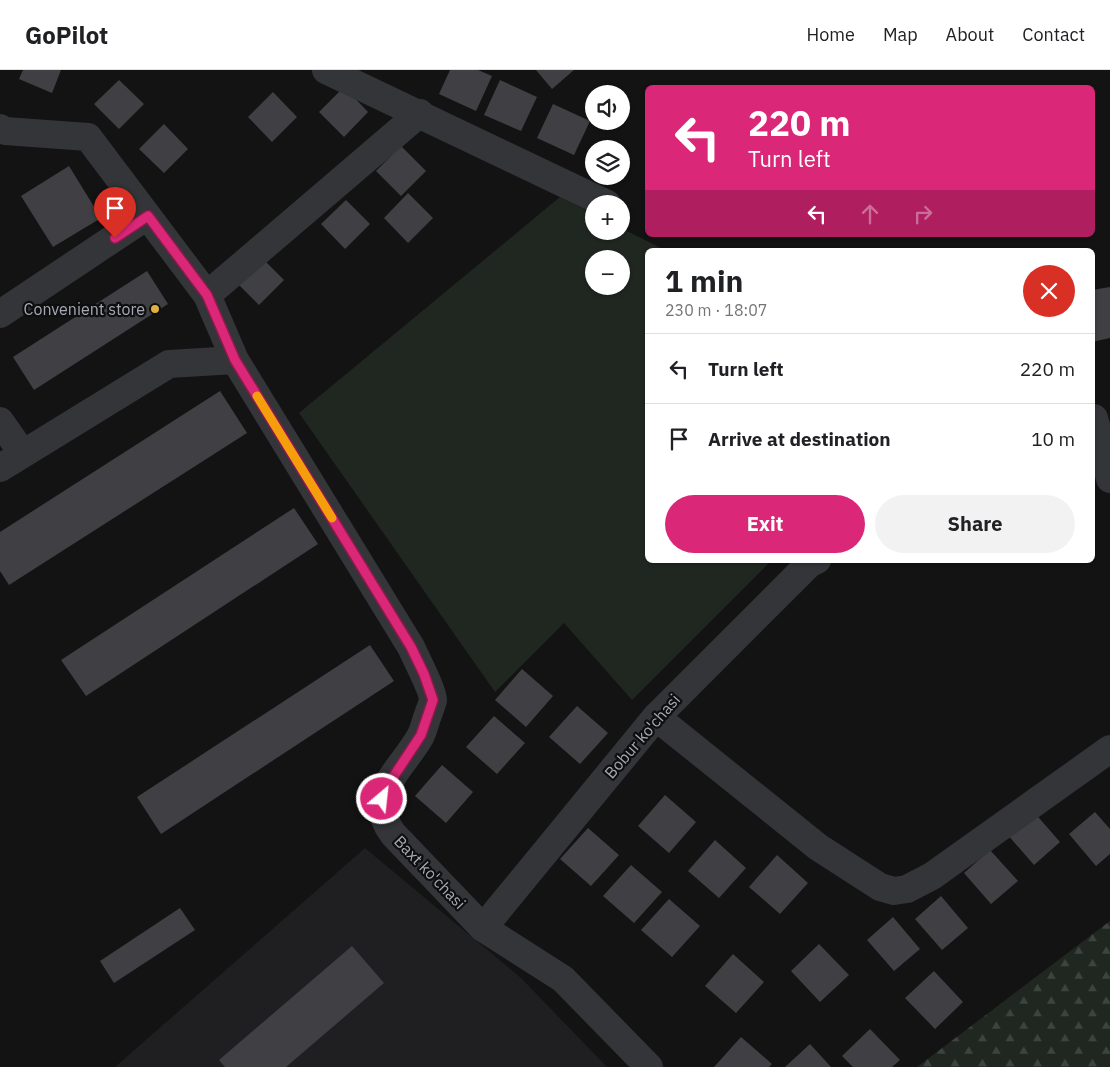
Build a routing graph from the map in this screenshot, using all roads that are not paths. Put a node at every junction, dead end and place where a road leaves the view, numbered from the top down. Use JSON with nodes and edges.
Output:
{"nodes":[{"id":1,"x":326,"y":70,"type":"edge"},
{"id":2,"x":420,"y":113,"type":"junction"},
{"id":3,"x":0,"y":128,"type":"edge"},
{"id":4,"x":589,"y":195,"type":"edge"},
{"id":5,"x":148,"y":216,"type":"junction"},
{"id":6,"x":207,"y":295,"type":"junction"},
{"id":7,"x":0,"y":314,"type":"edge"},
{"id":8,"x":235,"y":360,"type":"junction"},
{"id":9,"x":1099,"y":416,"type":"edge"},
{"id":10,"x":0,"y":421,"type":"edge"},
{"id":11,"x":11,"y":461,"type":"edge"},
{"id":12,"x":1110,"y":479,"type":"edge"},
{"id":13,"x":812,"y":563,"type":"edge"},
{"id":14,"x":656,"y":717,"type":"junction"},
{"id":15,"x":1110,"y":750,"type":"edge"},
{"id":16,"x":483,"y":928,"type":"junction"},
{"id":17,"x":649,"y":1067,"type":"edge"}],
"edges":[{"from":1,"to":2,"type":"street"},
{"from":2,"to":4,"type":"street"},
{"from":2,"to":6,"type":"street"},
{"from":3,"to":5,"type":"street","name":"Baxt ko'chasi"},
{"from":5,"to":6,"type":"street","name":"Baxt ko'chasi"},
{"from":5,"to":7,"type":"street"},
{"from":6,"to":8,"type":"street","name":"Baxt ko'chasi"},
{"from":8,"to":11,"type":"street"},
{"from":8,"to":16,"type":"street","name":"Baxt ko'chasi"},
{"from":9,"to":12,"type":"street"},
{"from":10,"to":11,"type":"street"},
{"from":13,"to":14,"type":"street","name":"Bobur ko'chasi"},
{"from":14,"to":15,"type":"street"},
{"from":14,"to":16,"type":"street","name":"Bobur ko'chasi"},
{"from":16,"to":17,"type":"street","name":"Baxt ko'chasi"}]}
